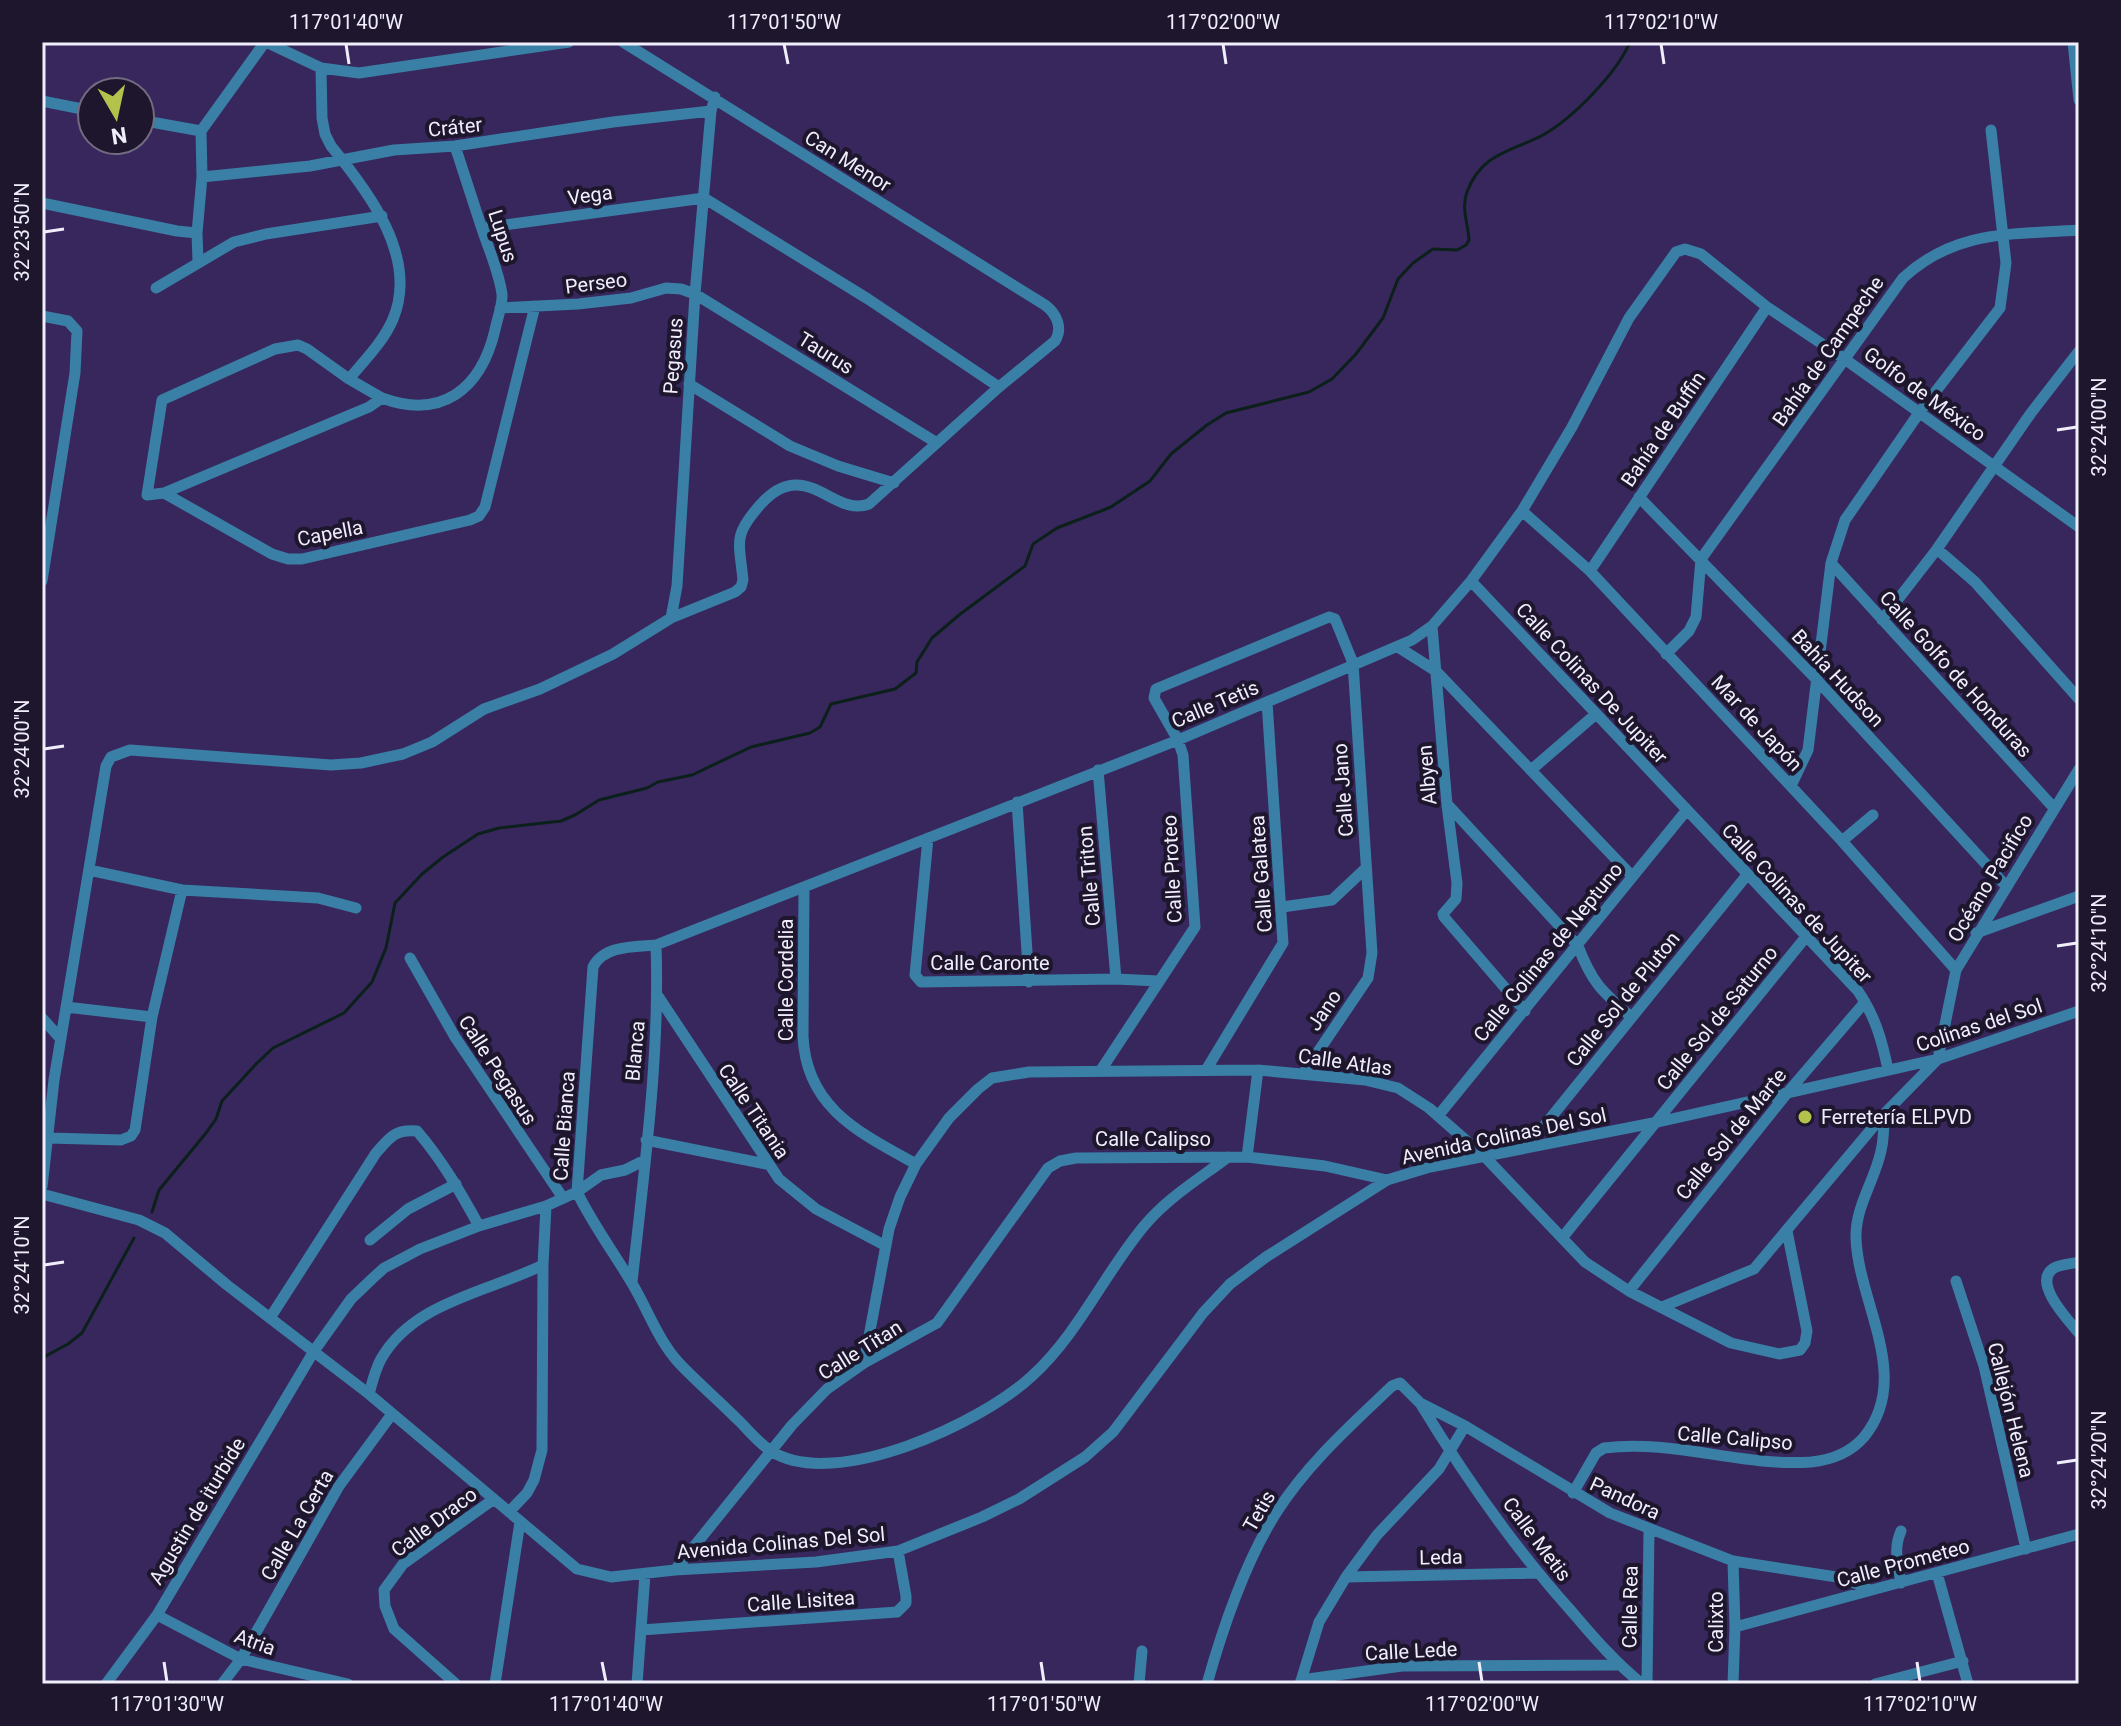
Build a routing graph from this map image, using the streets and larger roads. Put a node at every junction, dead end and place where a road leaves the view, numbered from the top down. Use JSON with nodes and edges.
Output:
{"nodes":[{"id":1,"x":265,"y":42,"type":"edge"},
{"id":2,"x":569,"y":42,"type":"edge"},
{"id":3,"x":623,"y":42,"type":"edge"},
{"id":4,"x":2075,"y":45,"type":"edge"},
{"id":5,"x":321,"y":68,"type":"junction"},
{"id":6,"x":715,"y":97,"type":"junction"},
{"id":7,"x":2079,"y":100,"type":"edge"},
{"id":8,"x":42,"y":101,"type":"edge"},
{"id":9,"x":76,"y":108,"type":"edge"},
{"id":10,"x":711,"y":111,"type":"junction"},
{"id":11,"x":156,"y":123,"type":"edge"},
{"id":12,"x":1991,"y":130,"type":"dead end"},
{"id":13,"x":201,"y":131,"type":"junction"},
{"id":14,"x":455,"y":146,"type":"junction"},
{"id":15,"x":341,"y":159,"type":"junction"},
{"id":16,"x":202,"y":177,"type":"junction"},
{"id":17,"x":704,"y":198,"type":"junction"},
{"id":18,"x":42,"y":203,"type":"edge"},
{"id":19,"x":382,"y":216,"type":"junction"},
{"id":20,"x":482,"y":228,"type":"junction"},
{"id":21,"x":2079,"y":230,"type":"edge"},
{"id":22,"x":197,"y":233,"type":"junction"},
{"id":23,"x":2002,"y":234,"type":"junction"},
{"id":24,"x":1670,"y":257,"type":"joint"},
{"id":25,"x":198,"y":261,"type":"junction"},
{"id":26,"x":156,"y":288,"type":"dead end"},
{"id":27,"x":695,"y":294,"type":"junction"},
{"id":28,"x":535,"y":306,"type":"junction"},
{"id":29,"x":1767,"y":307,"type":"junction"},
{"id":30,"x":500,"y":308,"type":"junction"},
{"id":31,"x":42,"y":316,"type":"edge"},
{"id":32,"x":2079,"y":351,"type":"edge"},
{"id":33,"x":1846,"y":360,"type":"junction"},
{"id":34,"x":349,"y":379,"type":"junction"},
{"id":35,"x":689,"y":384,"type":"junction"},
{"id":36,"x":999,"y":387,"type":"junction"},
{"id":37,"x":382,"y":398,"type":"junction"},
{"id":38,"x":1919,"y":413,"type":"junction"},
{"id":39,"x":937,"y":443,"type":"junction"},
{"id":40,"x":1993,"y":466,"type":"junction"},
{"id":41,"x":894,"y":483,"type":"junction"},
{"id":42,"x":164,"y":493,"type":"junction"},
{"id":43,"x":1639,"y":497,"type":"junction"},
{"id":44,"x":1522,"y":511,"type":"junction"},
{"id":45,"x":2079,"y":527,"type":"edge"},
{"id":46,"x":1937,"y":549,"type":"junction"},
{"id":47,"x":1701,"y":559,"type":"junction"},
{"id":48,"x":1831,"y":563,"type":"junction"},
{"id":49,"x":1590,"y":571,"type":"junction"},
{"id":50,"x":42,"y":581,"type":"edge"},
{"id":51,"x":1471,"y":581,"type":"junction"},
{"id":52,"x":671,"y":618,"type":"junction"},
{"id":53,"x":1882,"y":620,"type":"junction"},
{"id":54,"x":1432,"y":626,"type":"junction"},
{"id":55,"x":1398,"y":647,"type":"junction"},
{"id":56,"x":1666,"y":654,"type":"junction"},
{"id":57,"x":1353,"y":663,"type":"junction"},
{"id":58,"x":1436,"y":671,"type":"junction"},
{"id":59,"x":1816,"y":679,"type":"junction"},
{"id":60,"x":1154,"y":693,"type":"joint"},
{"id":61,"x":2079,"y":699,"type":"edge"},
{"id":62,"x":1267,"y":702,"type":"junction"},
{"id":63,"x":1596,"y":714,"type":"junction"},
{"id":64,"x":1178,"y":740,"type":"junction"},
{"id":65,"x":2079,"y":769,"type":"edge"},
{"id":66,"x":1098,"y":770,"type":"junction"},
{"id":67,"x":1531,"y":770,"type":"junction"},
{"id":68,"x":1791,"y":786,"type":"junction"},
{"id":69,"x":1017,"y":802,"type":"junction"},
{"id":70,"x":1447,"y":805,"type":"junction"},
{"id":71,"x":2054,"y":808,"type":"junction"},
{"id":72,"x":1686,"y":811,"type":"junction"},
{"id":73,"x":1873,"y":815,"type":"dead end"},
{"id":74,"x":928,"y":838,"type":"junction"},
{"id":75,"x":1842,"y":841,"type":"junction"},
{"id":76,"x":1366,"y":868,"type":"junction"},
{"id":77,"x":89,"y":870,"type":"junction"},
{"id":78,"x":1747,"y":875,"type":"junction"},
{"id":79,"x":1632,"y":876,"type":"junction"},
{"id":80,"x":804,"y":887,"type":"junction"},
{"id":81,"x":2007,"y":887,"type":"junction"},
{"id":82,"x":182,"y":890,"type":"junction"},
{"id":83,"x":2079,"y":896,"type":"edge"},
{"id":84,"x":1282,"y":907,"type":"junction"},
{"id":85,"x":356,"y":908,"type":"dead end"},
{"id":86,"x":1976,"y":933,"type":"junction"},
{"id":87,"x":1805,"y":938,"type":"junction"},
{"id":88,"x":656,"y":945,"type":"junction"},
{"id":89,"x":1578,"y":946,"type":"junction"},
{"id":90,"x":410,"y":958,"type":"dead end"},
{"id":91,"x":597,"y":960,"type":"joint"},
{"id":92,"x":1371,"y":965,"type":"joint"},
{"id":93,"x":1956,"y":970,"type":"junction"},
{"id":94,"x":1116,"y":979,"type":"junction"},
{"id":95,"x":1158,"y":981,"type":"junction"},
{"id":96,"x":1029,"y":982,"type":"junction"},
{"id":97,"x":658,"y":996,"type":"junction"},
{"id":98,"x":1865,"y":1002,"type":"junction"},
{"id":99,"x":66,"y":1007,"type":"junction"},
{"id":100,"x":1525,"y":1011,"type":"junction"},
{"id":101,"x":2079,"y":1011,"type":"edge"},
{"id":102,"x":152,"y":1017,"type":"junction"},
{"id":103,"x":1631,"y":1017,"type":"junction"},
{"id":104,"x":42,"y":1018,"type":"edge"},
{"id":105,"x":61,"y":1039,"type":"junction"},
{"id":106,"x":1938,"y":1059,"type":"junction"},
{"id":107,"x":1101,"y":1070,"type":"junction"},
{"id":108,"x":1206,"y":1070,"type":"junction"},
{"id":109,"x":1258,"y":1070,"type":"junction"},
{"id":110,"x":1888,"y":1070,"type":"junction"},
{"id":111,"x":1303,"y":1074,"type":"junction"},
{"id":112,"x":1788,"y":1092,"type":"junction"},
{"id":113,"x":1884,"y":1114,"type":"junction"},
{"id":114,"x":1438,"y":1116,"type":"junction"},
{"id":115,"x":1658,"y":1122,"type":"junction"},
{"id":116,"x":49,"y":1138,"type":"junction"},
{"id":117,"x":646,"y":1140,"type":"junction"},
{"id":118,"x":1527,"y":1147,"type":"junction"},
{"id":119,"x":1228,"y":1157,"type":"junction"},
{"id":120,"x":1247,"y":1157,"type":"junction"},
{"id":121,"x":1486,"y":1158,"type":"junction"},
{"id":122,"x":645,"y":1160,"type":"junction"},
{"id":123,"x":1060,"y":1161,"type":"joint"},
{"id":124,"x":766,"y":1164,"type":"junction"},
{"id":125,"x":916,"y":1164,"type":"junction"},
{"id":126,"x":1387,"y":1180,"type":"junction"},
{"id":127,"x":456,"y":1184,"type":"junction"},
{"id":128,"x":42,"y":1187,"type":"edge"},
{"id":129,"x":577,"y":1192,"type":"junction"},
{"id":130,"x":42,"y":1194,"type":"edge"},
{"id":131,"x":563,"y":1198,"type":"junction"},
{"id":132,"x":546,"y":1206,"type":"junction"},
{"id":133,"x":479,"y":1226,"type":"junction"},
{"id":134,"x":1787,"y":1231,"type":"junction"},
{"id":135,"x":1562,"y":1238,"type":"junction"},
{"id":136,"x":370,"y":1240,"type":"dead end"},
{"id":137,"x":886,"y":1246,"type":"junction"},
{"id":138,"x":2079,"y":1262,"type":"edge"},
{"id":139,"x":539,"y":1267,"type":"junction"},
{"id":140,"x":1956,"y":1281,"type":"dead end"},
{"id":141,"x":632,"y":1282,"type":"junction"},
{"id":142,"x":1629,"y":1291,"type":"junction"},
{"id":143,"x":1662,"y":1307,"type":"junction"},
{"id":144,"x":270,"y":1318,"type":"junction"},
{"id":145,"x":2073,"y":1318,"type":"edge"},
{"id":146,"x":2079,"y":1333,"type":"edge"},
{"id":147,"x":314,"y":1351,"type":"junction"},
{"id":148,"x":864,"y":1363,"type":"junction"},
{"id":149,"x":1392,"y":1386,"type":"joint"},
{"id":150,"x":369,"y":1394,"type":"junction"},
{"id":151,"x":1420,"y":1403,"type":"junction"},
{"id":152,"x":392,"y":1414,"type":"junction"},
{"id":153,"x":1465,"y":1426,"type":"junction"},
{"id":154,"x":771,"y":1451,"type":"junction"},
{"id":155,"x":1449,"y":1452,"type":"junction"},
{"id":156,"x":1573,"y":1493,"type":"junction"},
{"id":157,"x":494,"y":1499,"type":"junction"},
{"id":158,"x":509,"y":1512,"type":"junction"},
{"id":159,"x":520,"y":1522,"type":"junction"},
{"id":160,"x":1649,"y":1530,"type":"junction"},
{"id":161,"x":1901,"y":1531,"type":"dead end"},
{"id":162,"x":2079,"y":1534,"type":"edge"},
{"id":163,"x":2026,"y":1549,"type":"junction"},
{"id":164,"x":898,"y":1551,"type":"junction"},
{"id":165,"x":1733,"y":1561,"type":"junction"},
{"id":166,"x":675,"y":1570,"type":"junction"},
{"id":167,"x":1537,"y":1573,"type":"junction"},
{"id":168,"x":1937,"y":1573,"type":"junction"},
{"id":169,"x":645,"y":1574,"type":"junction"},
{"id":170,"x":1346,"y":1577,"type":"junction"},
{"id":171,"x":1901,"y":1583,"type":"junction"},
{"id":172,"x":1870,"y":1590,"type":"junction"},
{"id":173,"x":157,"y":1615,"type":"junction"},
{"id":174,"x":1735,"y":1627,"type":"junction"},
{"id":175,"x":641,"y":1630,"type":"junction"},
{"id":176,"x":1142,"y":1651,"type":"dead end"},
{"id":177,"x":241,"y":1659,"type":"junction"},
{"id":178,"x":1963,"y":1661,"type":"junction"},
{"id":179,"x":1618,"y":1665,"type":"junction"},
{"id":180,"x":1301,"y":1682,"type":"edge"},
{"id":181,"x":106,"y":1684,"type":"edge"},
{"id":182,"x":222,"y":1684,"type":"edge"},
{"id":183,"x":348,"y":1684,"type":"edge"},
{"id":184,"x":456,"y":1684,"type":"edge"},
{"id":185,"x":495,"y":1684,"type":"edge"},
{"id":186,"x":637,"y":1684,"type":"edge"},
{"id":187,"x":1139,"y":1684,"type":"edge"},
{"id":188,"x":1207,"y":1684,"type":"edge"},
{"id":189,"x":1644,"y":1684,"type":"edge"},
{"id":190,"x":1733,"y":1684,"type":"edge"},
{"id":191,"x":1877,"y":1684,"type":"edge"},
{"id":192,"x":1968,"y":1684,"type":"edge"}],
"edges":[{"from":1,"to":5,"type":"street"},
{"from":1,"to":13,"type":"street"},
{"from":2,"to":5,"type":"street"},
{"from":3,"to":6,"type":"street","name":"Can Menor"},
{"from":4,"to":7,"type":"street"},
{"from":5,"to":15,"type":"street"},
{"from":6,"to":10,"type":"street","name":"Pegasus"},
{"from":6,"to":36,"type":"street","name":"Can Menor"},
{"from":8,"to":9,"type":"street"},
{"from":10,"to":14,"type":"street","name":"Cráter"},
{"from":10,"to":17,"type":"street","name":"Pegasus"},
{"from":11,"to":13,"type":"street"},
{"from":12,"to":23,"type":"street"},
{"from":13,"to":16,"type":"street"},
{"from":14,"to":15,"type":"street","name":"Cráter"},
{"from":14,"to":20,"type":"street","name":"Lupus"},
{"from":15,"to":16,"type":"street","name":"Cráter"},
{"from":15,"to":19,"type":"street"},
{"from":16,"to":22,"type":"street"},
{"from":17,"to":20,"type":"street","name":"Vega"},
{"from":17,"to":27,"type":"street","name":"Pegasus"},
{"from":17,"to":36,"type":"street"},
{"from":18,"to":22,"type":"street"},
{"from":19,"to":25,"type":"street"},
{"from":19,"to":34,"type":"street"},
{"from":20,"to":30,"type":"street","name":"Lupus"},
{"from":21,"to":23,"type":"street","name":"Bahía de Campeche"},
{"from":22,"to":25,"type":"street"},
{"from":23,"to":33,"type":"street","name":"Bahía de Campeche"},
{"from":23,"to":38,"type":"street"},
{"from":24,"to":29,"type":"street","name":"Golfo de México"},
{"from":24,"to":44,"type":"street","name":"Calle Tetis"},
{"from":25,"to":26,"type":"street"},
{"from":27,"to":28,"type":"street","name":"Perseo"},
{"from":27,"to":35,"type":"street","name":"Pegasus"},
{"from":27,"to":39,"type":"street","name":"Taurus"},
{"from":28,"to":30,"type":"street","name":"Perseo"},
{"from":28,"to":42,"type":"street","name":"Capella"},
{"from":29,"to":33,"type":"street","name":"Golfo de México"},
{"from":29,"to":43,"type":"street","name":"Bahía de Buffin"},
{"from":30,"to":37,"type":"street","name":"Lupus"},
{"from":31,"to":50,"type":"street"},
{"from":32,"to":40,"type":"street"},
{"from":33,"to":38,"type":"street","name":"Golfo de México"},
{"from":33,"to":47,"type":"street","name":"Bahía de Campeche"},
{"from":34,"to":37,"type":"street","name":"Lupus"},
{"from":34,"to":42,"type":"street","name":"Lupus"},
{"from":35,"to":41,"type":"street"},
{"from":35,"to":52,"type":"street","name":"Pegasus"},
{"from":36,"to":39,"type":"street"},
{"from":37,"to":42,"type":"street"},
{"from":38,"to":40,"type":"street","name":"Golfo de México"},
{"from":38,"to":48,"type":"street"},
{"from":39,"to":41,"type":"street"},
{"from":40,"to":45,"type":"street","name":"Golfo de México"},
{"from":40,"to":46,"type":"street"},
{"from":41,"to":52,"type":"street"},
{"from":43,"to":47,"type":"street","name":"Bahía Hudson"},
{"from":43,"to":49,"type":"street","name":"Bahía de Buffin"},
{"from":44,"to":49,"type":"street","name":"Mar de Japón"},
{"from":44,"to":51,"type":"street","name":"Calle Tetis"},
{"from":46,"to":53,"type":"street"},
{"from":46,"to":61,"type":"street"},
{"from":47,"to":56,"type":"street"},
{"from":47,"to":59,"type":"street","name":"Bahía Hudson"},
{"from":48,"to":53,"type":"street","name":"Calle Golfo de Honduras"},
{"from":48,"to":59,"type":"street"},
{"from":49,"to":56,"type":"street","name":"Mar de Japón"},
{"from":51,"to":54,"type":"street","name":"Calle Tetis"},
{"from":51,"to":63,"type":"street","name":"Calle Colinas De Jupiter"},
{"from":52,"to":77,"type":"street"},
{"from":53,"to":71,"type":"street","name":"Calle Golfo de Honduras"},
{"from":54,"to":55,"type":"street","name":"Calle Tetis"},
{"from":54,"to":58,"type":"street","name":"Albyen"},
{"from":55,"to":57,"type":"street","name":"Calle Tetis"},
{"from":55,"to":58,"type":"street"},
{"from":56,"to":68,"type":"street","name":"Mar de Japón"},
{"from":57,"to":60,"type":"street","name":"Calle Jano"},
{"from":57,"to":62,"type":"street","name":"Calle Tetis"},
{"from":57,"to":76,"type":"street","name":"Calle Jano"},
{"from":58,"to":67,"type":"street"},
{"from":58,"to":70,"type":"street","name":"Albyen"},
{"from":59,"to":68,"type":"street"},
{"from":59,"to":81,"type":"street","name":"Bahía Hudson"},
{"from":60,"to":64,"type":"street","name":"Calle Proteo"},
{"from":62,"to":64,"type":"street","name":"Calle Tetis"},
{"from":62,"to":84,"type":"street","name":"Calle Galatea"},
{"from":63,"to":67,"type":"street"},
{"from":63,"to":72,"type":"street","name":"Calle Colinas De Jupiter"},
{"from":64,"to":66,"type":"street","name":"Calle Tetis"},
{"from":64,"to":95,"type":"street","name":"Calle Proteo"},
{"from":65,"to":71,"type":"street","name":"Océano Pacifico"},
{"from":66,"to":69,"type":"street","name":"Calle Tetis"},
{"from":66,"to":94,"type":"street","name":"Calle Triton"},
{"from":67,"to":79,"type":"street"},
{"from":68,"to":75,"type":"street","name":"Mar de Japón"},
{"from":69,"to":74,"type":"street","name":"Calle Tetis"},
{"from":69,"to":96,"type":"street"},
{"from":70,"to":89,"type":"street"},
{"from":70,"to":100,"type":"street","name":"Albyen"},
{"from":71,"to":81,"type":"street","name":"Océano Pacifico"},
{"from":72,"to":78,"type":"street","name":"Calle Colinas de Jupiter"},
{"from":72,"to":79,"type":"street","name":"Calle Colinas de Neptuno"},
{"from":73,"to":75,"type":"street"},
{"from":74,"to":80,"type":"street","name":"Calle Tetis"},
{"from":74,"to":96,"type":"street","name":"Calle Caronte"},
{"from":75,"to":93,"type":"street","name":"Mar de Japón"},
{"from":76,"to":84,"type":"street"},
{"from":76,"to":92,"type":"street","name":"Calle Jano"},
{"from":77,"to":82,"type":"street"},
{"from":77,"to":99,"type":"street"},
{"from":78,"to":87,"type":"street","name":"Calle Colinas de Jupiter"},
{"from":78,"to":103,"type":"street","name":"Calle Sol de Pluton"},
{"from":79,"to":89,"type":"street","name":"Calle Colinas de Neptuno"},
{"from":80,"to":88,"type":"street","name":"Calle Tetis"},
{"from":80,"to":125,"type":"street","name":"Calle Cordelia"},
{"from":81,"to":86,"type":"street","name":"Océano Pacifico"},
{"from":82,"to":85,"type":"street"},
{"from":82,"to":102,"type":"street"},
{"from":83,"to":86,"type":"street"},
{"from":84,"to":108,"type":"street","name":"Calle Galatea"},
{"from":86,"to":93,"type":"street","name":"Océano Pacifico"},
{"from":87,"to":98,"type":"street","name":"Calle Colinas de Jupiter"},
{"from":87,"to":115,"type":"street","name":"Calle Sol de Saturno"},
{"from":88,"to":91,"type":"street","name":"Calle Tetis"},
{"from":88,"to":97,"type":"street","name":"Blanca"},
{"from":89,"to":100,"type":"street","name":"Calle Colinas de Neptuno"},
{"from":89,"to":103,"type":"street"},
{"from":90,"to":131,"type":"street","name":"Calle Pegasus"},
{"from":91,"to":129,"type":"street","name":"Calle Bianca"},
{"from":92,"to":111,"type":"street","name":"Jano"},
{"from":93,"to":106,"type":"street","name":"Océano Pacifico"},
{"from":94,"to":95,"type":"street","name":"Calle Caronte"},
{"from":94,"to":96,"type":"street","name":"Calle Caronte"},
{"from":95,"to":107,"type":"street","name":"Calle Proteo"},
{"from":97,"to":117,"type":"street","name":"Blanca"},
{"from":97,"to":124,"type":"street","name":"Calle Titania"},
{"from":98,"to":110,"type":"street","name":"Calle Colinas de Jupiter"},
{"from":98,"to":112,"type":"street","name":"Calle Sol de Marte"},
{"from":99,"to":102,"type":"street"},
{"from":99,"to":105,"type":"street"},
{"from":100,"to":114,"type":"street","name":"Calle Colinas de Neptuno"},
{"from":101,"to":106,"type":"street","name":"Colinas del Sol"},
{"from":102,"to":116,"type":"street"},
{"from":103,"to":118,"type":"street","name":"Calle Sol de Pluton"},
{"from":104,"to":105,"type":"street"},
{"from":105,"to":116,"type":"street"},
{"from":106,"to":110,"type":"street","name":"Colinas del Sol"},
{"from":106,"to":113,"type":"street"},
{"from":107,"to":108,"type":"street","name":"Calle Atlas"},
{"from":107,"to":125,"type":"street","name":"Calle Atlas"},
{"from":108,"to":109,"type":"street","name":"Calle Atlas"},
{"from":109,"to":111,"type":"street","name":"Calle Atlas"},
{"from":109,"to":120,"type":"street"},
{"from":110,"to":112,"type":"street","name":"Avenida Colinas Del Sol"},
{"from":111,"to":114,"type":"street","name":"Calle Atlas"},
{"from":112,"to":115,"type":"street","name":"Avenida Colinas Del Sol"},
{"from":112,"to":142,"type":"street","name":"Calle Sol de Marte"},
{"from":113,"to":134,"type":"street"},
{"from":113,"to":156,"type":"street","name":"Calle Calipso"},
{"from":114,"to":121,"type":"street","name":"Calle Atlas"},
{"from":115,"to":118,"type":"street","name":"Avenida Colinas Del Sol"},
{"from":115,"to":135,"type":"street","name":"Calle Sol de Saturno"},
{"from":116,"to":128,"type":"street"},
{"from":117,"to":122,"type":"street","name":"Blanca"},
{"from":117,"to":124,"type":"street"},
{"from":118,"to":121,"type":"street","name":"Avenida Colinas Del Sol"},
{"from":119,"to":120,"type":"street","name":"Calle Calipso"},
{"from":119,"to":123,"type":"street","name":"Calle Calipso"},
{"from":119,"to":154,"type":"street"},
{"from":120,"to":126,"type":"street","name":"Calle Calipso"},
{"from":121,"to":126,"type":"street","name":"Avenida Colinas Del Sol"},
{"from":121,"to":135,"type":"street","name":"Calle Atlas"},
{"from":122,"to":129,"type":"street"},
{"from":122,"to":141,"type":"street","name":"Blanca"},
{"from":123,"to":148,"type":"street","name":"Calle Titan"},
{"from":124,"to":137,"type":"street","name":"Calle Titania"},
{"from":125,"to":137,"type":"street","name":"Calle Atlas"},
{"from":126,"to":164,"type":"street","name":"Avenida Colinas Del Sol"},
{"from":127,"to":133,"type":"street"},
{"from":127,"to":136,"type":"street"},
{"from":127,"to":144,"type":"street"},
{"from":129,"to":131,"type":"street","name":"Calle Bianca"},
{"from":129,"to":141,"type":"street"},
{"from":130,"to":144,"type":"street","name":"Avenida Colinas Del Sol"},
{"from":131,"to":132,"type":"street","name":"Calle Bianca"},
{"from":132,"to":133,"type":"street","name":"Agustin de iturbide"},
{"from":132,"to":139,"type":"street","name":"Calle Bianca"},
{"from":133,"to":147,"type":"street","name":"Agustin de iturbide"},
{"from":134,"to":143,"type":"street"},
{"from":134,"to":143,"type":"street","name":"Calle Atlas"},
{"from":135,"to":142,"type":"street","name":"Calle Atlas"},
{"from":137,"to":148,"type":"street","name":"Calle Atlas"},
{"from":138,"to":145,"type":"street"},
{"from":139,"to":150,"type":"street"},
{"from":139,"to":158,"type":"street","name":"Calle Bianca"},
{"from":140,"to":163,"type":"street","name":"Callejón Helena"},
{"from":141,"to":154,"type":"street"},
{"from":142,"to":143,"type":"street","name":"Calle Atlas"},
{"from":144,"to":147,"type":"street","name":"Avenida Colinas Del Sol"},
{"from":145,"to":146,"type":"street"},
{"from":147,"to":150,"type":"street","name":"Avenida Colinas Del Sol"},
{"from":147,"to":173,"type":"street","name":"Agustin de iturbide"},
{"from":148,"to":154,"type":"street","name":"Calle Titan"},
{"from":149,"to":151,"type":"street","name":"Pandora"},
{"from":149,"to":188,"type":"street","name":"Tetis"},
{"from":150,"to":152,"type":"street","name":"Avenida Colinas Del Sol"},
{"from":151,"to":153,"type":"street","name":"Pandora"},
{"from":151,"to":155,"type":"street","name":"Calle Metis"},
{"from":152,"to":157,"type":"street","name":"Avenida Colinas Del Sol"},
{"from":152,"to":177,"type":"street","name":"Calle La Certa"},
{"from":153,"to":155,"type":"street"},
{"from":153,"to":156,"type":"street","name":"Pandora"},
{"from":154,"to":166,"type":"street","name":"Calle Titan"},
{"from":155,"to":167,"type":"street","name":"Calle Metis"},
{"from":155,"to":170,"type":"street"},
{"from":156,"to":160,"type":"street","name":"Pandora"},
{"from":157,"to":158,"type":"street","name":"Avenida Colinas Del Sol"},
{"from":157,"to":184,"type":"street","name":"Calle Draco"},
{"from":158,"to":159,"type":"street","name":"Avenida Colinas Del Sol"},
{"from":159,"to":169,"type":"street","name":"Avenida Colinas Del Sol"},
{"from":159,"to":185,"type":"street"},
{"from":160,"to":165,"type":"street","name":"Pandora"},
{"from":160,"to":189,"type":"street","name":"Calle Rea"},
{"from":161,"to":171,"type":"street"},
{"from":162,"to":163,"type":"street","name":"Calle Prometeo"},
{"from":163,"to":168,"type":"street","name":"Calle Prometeo"},
{"from":164,"to":166,"type":"street","name":"Avenida Colinas Del Sol"},
{"from":164,"to":175,"type":"street","name":"Calle Lisitea"},
{"from":165,"to":172,"type":"street","name":"Pandora"},
{"from":165,"to":174,"type":"street","name":"Calixto"},
{"from":166,"to":169,"type":"street","name":"Avenida Colinas Del Sol"},
{"from":167,"to":170,"type":"street","name":"Leda"},
{"from":167,"to":179,"type":"street","name":"Calle Metis"},
{"from":168,"to":171,"type":"street","name":"Calle Prometeo"},
{"from":168,"to":178,"type":"street"},
{"from":169,"to":175,"type":"street"},
{"from":170,"to":180,"type":"street"},
{"from":171,"to":172,"type":"street","name":"Calle Prometeo"},
{"from":172,"to":174,"type":"street","name":"Calle Prometeo"},
{"from":173,"to":177,"type":"street","name":"Atria"},
{"from":173,"to":181,"type":"street","name":"Agustin de iturbide"},
{"from":174,"to":190,"type":"street","name":"Calixto"},
{"from":175,"to":186,"type":"street"},
{"from":176,"to":187,"type":"street"},
{"from":177,"to":182,"type":"street"},
{"from":177,"to":183,"type":"street","name":"Atria"},
{"from":178,"to":191,"type":"street"},
{"from":178,"to":192,"type":"street"},
{"from":179,"to":180,"type":"street","name":"Calle Lede"},
{"from":179,"to":189,"type":"street","name":"Calle Metis"}]}
